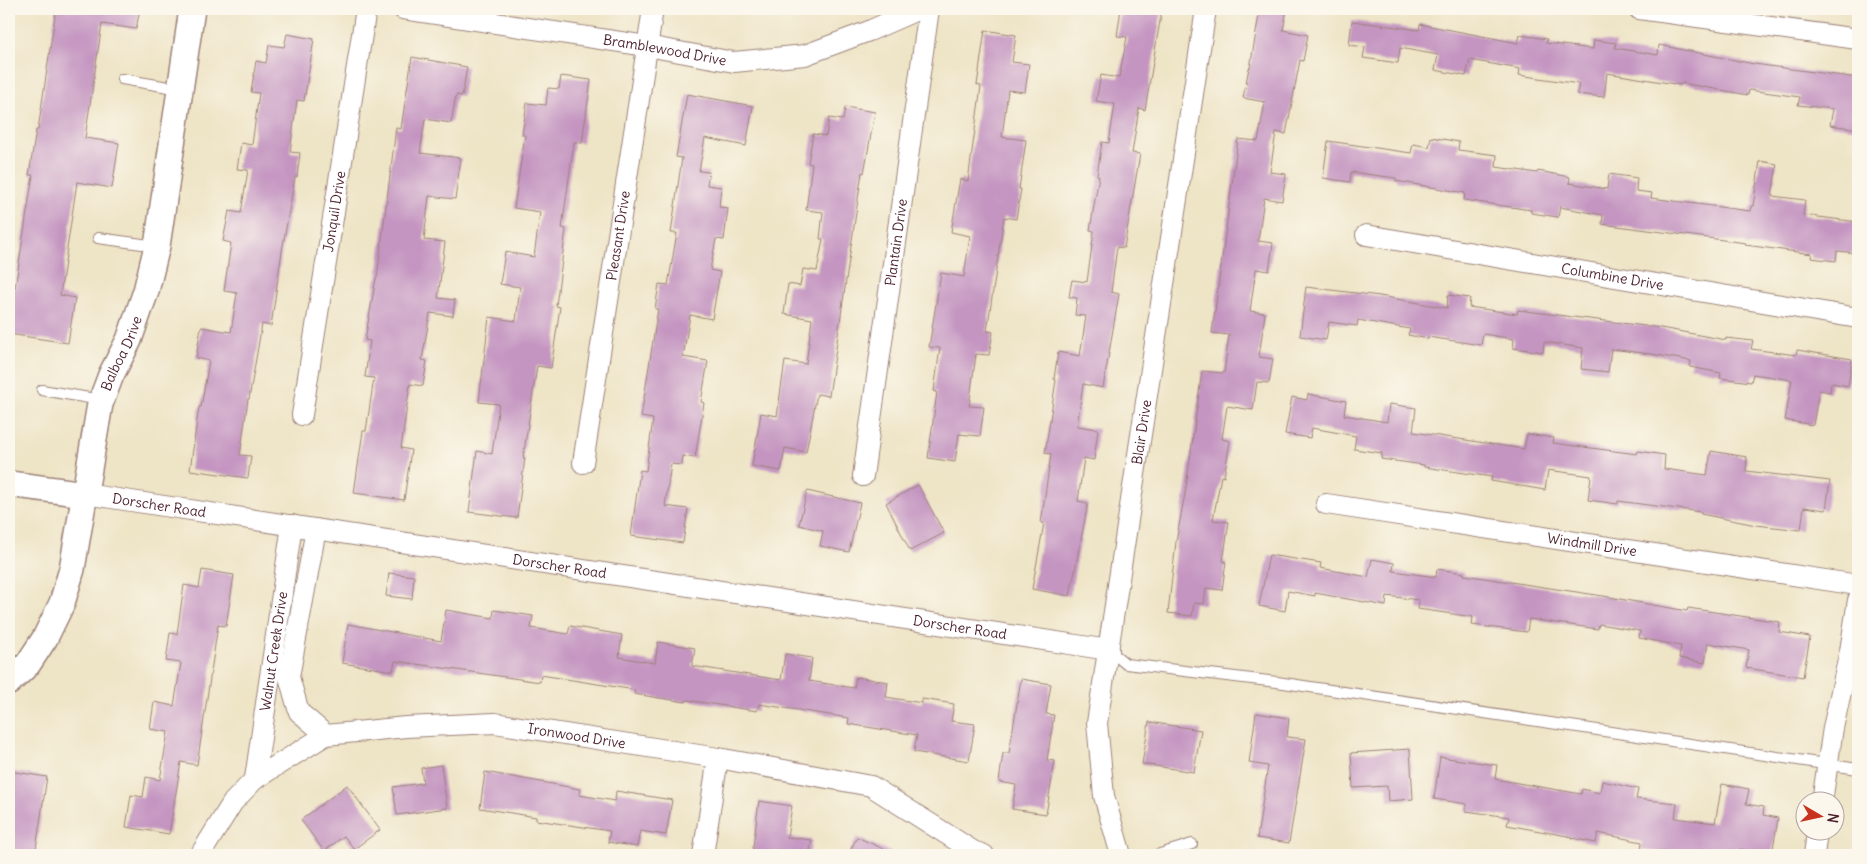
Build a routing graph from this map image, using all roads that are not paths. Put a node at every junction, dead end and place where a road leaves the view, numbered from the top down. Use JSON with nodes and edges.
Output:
{"nodes":[{"id":1,"x":192,"y":9,"type":"edge"},
{"id":2,"x":366,"y":9,"type":"edge"},
{"id":3,"x":403,"y":9,"type":"edge"},
{"id":4,"x":653,"y":9,"type":"edge"},
{"id":5,"x":919,"y":9,"type":"edge"},
{"id":6,"x":929,"y":9,"type":"edge"},
{"id":7,"x":1206,"y":9,"type":"edge"},
{"id":8,"x":1639,"y":9,"type":"edge"},
{"id":9,"x":1858,"y":39,"type":"edge"},
{"id":10,"x":647,"y":46,"type":"junction"},
{"id":11,"x":122,"y":79,"type":"dead end"},
{"id":12,"x":180,"y":89,"type":"junction"},
{"id":13,"x":1366,"y":235,"type":"dead end"},
{"id":14,"x":98,"y":238,"type":"dead end"},
{"id":15,"x":157,"y":246,"type":"junction"},
{"id":16,"x":1858,"y":318,"type":"edge"},
{"id":17,"x":42,"y":390,"type":"dead end"},
{"id":18,"x":102,"y":400,"type":"junction"},
{"id":19,"x":302,"y":415,"type":"dead end"},
{"id":20,"x":583,"y":463,"type":"dead end"},
{"id":21,"x":862,"y":476,"type":"dead end"},
{"id":22,"x":9,"y":484,"type":"edge"},
{"id":23,"x":85,"y":494,"type":"junction"},
{"id":24,"x":1326,"y":504,"type":"dead end"},
{"id":25,"x":292,"y":525,"type":"junction"},
{"id":26,"x":316,"y":529,"type":"junction"},
{"id":27,"x":1858,"y":585,"type":"edge"},
{"id":28,"x":1858,"y":600,"type":"edge"},
{"id":29,"x":1109,"y":650,"type":"junction"},
{"id":30,"x":9,"y":682,"type":"edge"},
{"id":31,"x":326,"y":735,"type":"junction"},
{"id":32,"x":718,"y":758,"type":"junction"},
{"id":33,"x":1827,"y":765,"type":"junction"},
{"id":34,"x":1858,"y":769,"type":"edge"},
{"id":35,"x":254,"y":779,"type":"junction"},
{"id":36,"x":1823,"y":792,"type":"edge"},
{"id":37,"x":1816,"y":842,"type":"edge"},
{"id":38,"x":1192,"y":844,"type":"dead end"},
{"id":39,"x":200,"y":855,"type":"edge"},
{"id":40,"x":703,"y":855,"type":"edge"},
{"id":41,"x":984,"y":855,"type":"edge"},
{"id":42,"x":1121,"y":855,"type":"edge"},
{"id":43,"x":1157,"y":855,"type":"edge"},
{"id":44,"x":1814,"y":855,"type":"edge"}],
"edges":[{"from":1,"to":12,"type":"street","name":"Balboa Drive"},
{"from":2,"to":19,"type":"street","name":"Jonquil Drive"},
{"from":3,"to":10,"type":"street","name":"Bramblewood Drive"},
{"from":4,"to":10,"type":"street","name":"Pleasant Drive"},
{"from":5,"to":10,"type":"street","name":"Bramblewood Drive"},
{"from":6,"to":21,"type":"street","name":"Plantain Drive"},
{"from":7,"to":29,"type":"street","name":"Blair Drive"},
{"from":8,"to":9,"type":"street"},
{"from":10,"to":20,"type":"street","name":"Pleasant Drive"},
{"from":11,"to":12,"type":"lane"},
{"from":12,"to":15,"type":"street","name":"Balboa Drive"},
{"from":13,"to":16,"type":"street","name":"Columbine Drive"},
{"from":14,"to":15,"type":"lane"},
{"from":15,"to":18,"type":"street","name":"Balboa Drive"},
{"from":17,"to":18,"type":"lane"},
{"from":18,"to":23,"type":"street","name":"Balboa Drive"},
{"from":22,"to":23,"type":"street","name":"Dorscher Road"},
{"from":23,"to":25,"type":"street","name":"Dorscher Road"},
{"from":23,"to":30,"type":"street","name":"Balboa Drive"},
{"from":24,"to":27,"type":"street","name":"Windmill Drive"},
{"from":25,"to":26,"type":"street","name":"Dorscher Road"},
{"from":25,"to":35,"type":"street","name":"Walnut Creek Drive"},
{"from":26,"to":29,"type":"street","name":"Dorscher Road"},
{"from":26,"to":31,"type":"street","name":"Walnut Creek Drive"},
{"from":28,"to":33,"type":"street"},
{"from":29,"to":33,"type":"lane"},
{"from":29,"to":42,"type":"street","name":"Blair Drive"},
{"from":31,"to":32,"type":"street","name":"Ironwood Drive"},
{"from":31,"to":35,"type":"street","name":"Ironwood Drive"},
{"from":32,"to":40,"type":"street"},
{"from":32,"to":41,"type":"street","name":"Ironwood Drive"},
{"from":33,"to":34,"type":"lane"},
{"from":33,"to":36,"type":"street"},
{"from":35,"to":39,"type":"street","name":"Ironwood Drive"},
{"from":37,"to":44,"type":"street"},
{"from":38,"to":43,"type":"lane"}]}
